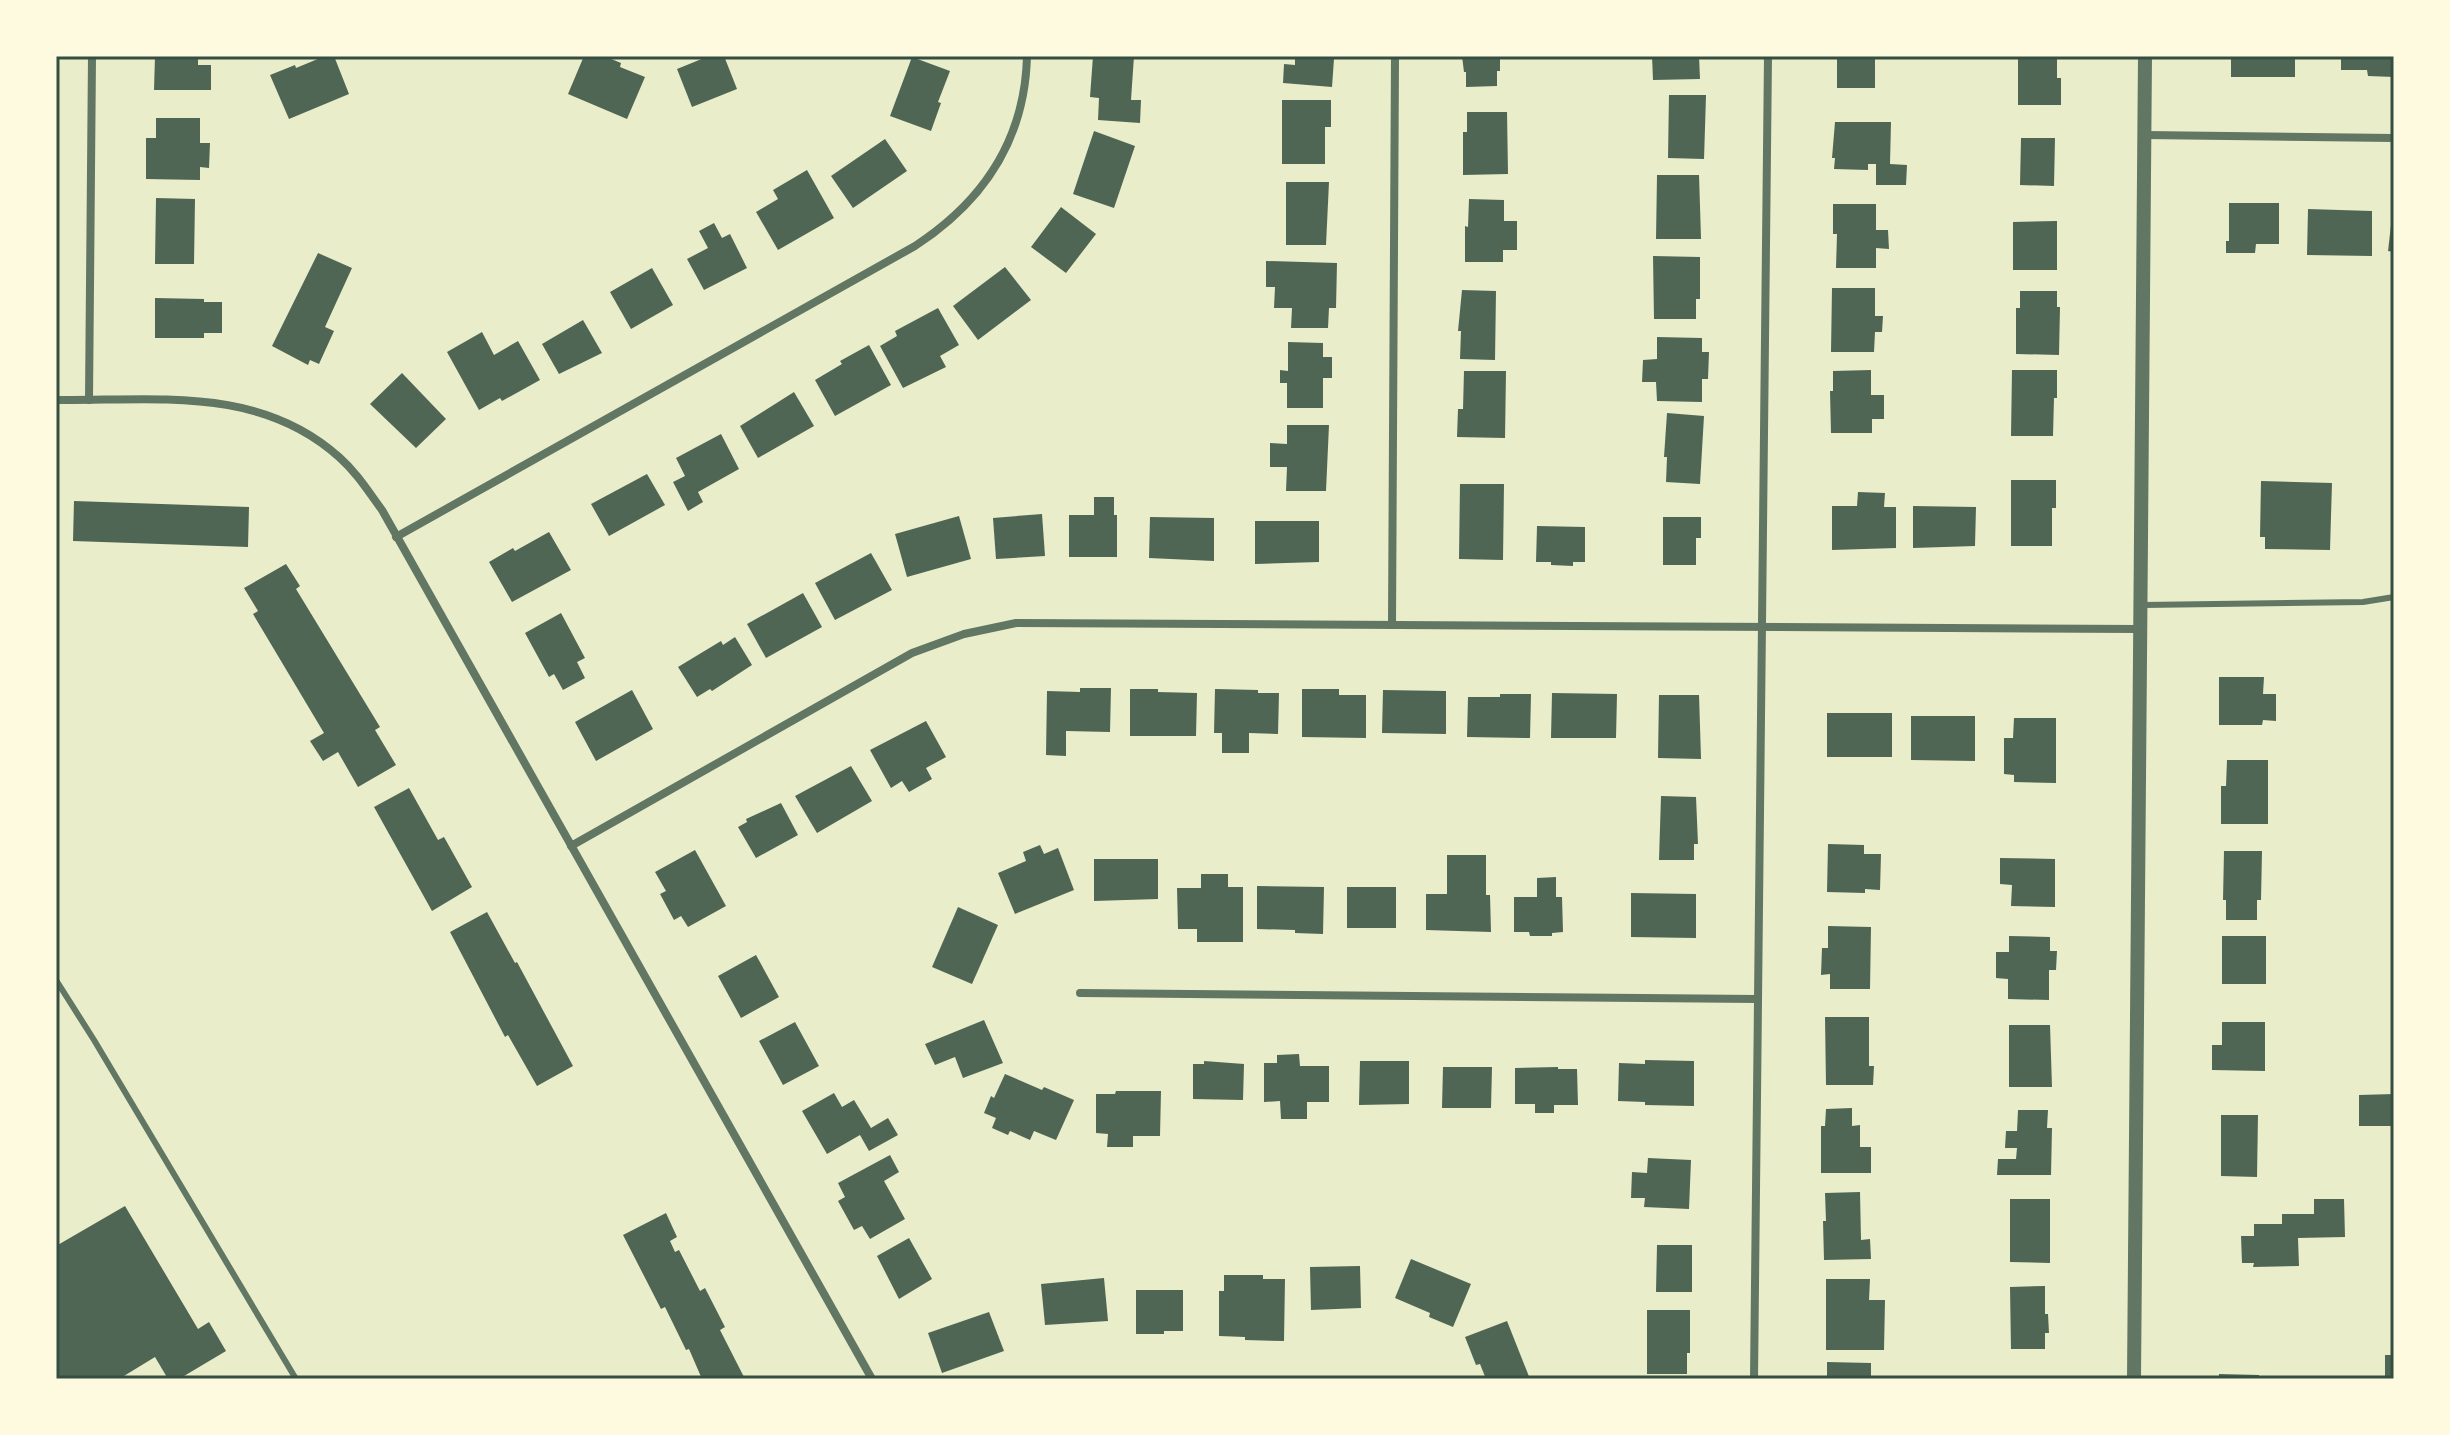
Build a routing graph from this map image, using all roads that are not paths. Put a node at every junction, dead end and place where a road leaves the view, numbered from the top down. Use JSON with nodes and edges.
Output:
{"nodes":[{"id":1,"x":92,"y":56,"type":"edge"},
{"id":2,"x":1027,"y":56,"type":"edge"},
{"id":3,"x":1395,"y":56,"type":"edge"},
{"id":4,"x":1768,"y":56,"type":"edge"},
{"id":5,"x":2145,"y":56,"type":"edge"},
{"id":6,"x":2145,"y":135,"type":"junction"},
{"id":7,"x":2394,"y":138,"type":"edge"},
{"id":8,"x":56,"y":400,"type":"edge"},
{"id":9,"x":89,"y":400,"type":"junction"},
{"id":10,"x":396,"y":537,"type":"junction"},
{"id":11,"x":2394,"y":597,"type":"edge"},
{"id":12,"x":2139,"y":605,"type":"junction"},
{"id":13,"x":1392,"y":625,"type":"junction"},
{"id":14,"x":1762,"y":628,"type":"junction"},
{"id":15,"x":2139,"y":629,"type":"junction"},
{"id":16,"x":571,"y":846,"type":"junction"},
{"id":17,"x":56,"y":980,"type":"edge"},
{"id":18,"x":1080,"y":993,"type":"dead end"},
{"id":19,"x":1758,"y":999,"type":"junction"},
{"id":20,"x":296,"y":1379,"type":"edge"},
{"id":21,"x":872,"y":1379,"type":"edge"},
{"id":22,"x":1754,"y":1379,"type":"edge"},
{"id":23,"x":2134,"y":1379,"type":"edge"}],
"edges":[{"from":1,"to":9,"type":"street"},
{"from":2,"to":10,"type":"street"},
{"from":3,"to":13,"type":"street"},
{"from":4,"to":14,"type":"street"},
{"from":5,"to":6,"type":"street"},
{"from":6,"to":7,"type":"street"},
{"from":6,"to":12,"type":"street"},
{"from":8,"to":9,"type":"street"},
{"from":9,"to":10,"type":"street"},
{"from":10,"to":16,"type":"street"},
{"from":11,"to":12,"type":"lane"},
{"from":12,"to":15,"type":"street"},
{"from":13,"to":14,"type":"street"},
{"from":13,"to":16,"type":"street"},
{"from":14,"to":15,"type":"street"},
{"from":14,"to":19,"type":"street"},
{"from":15,"to":23,"type":"street"},
{"from":16,"to":21,"type":"street"},
{"from":17,"to":20,"type":"lane"},
{"from":18,"to":19,"type":"street"},
{"from":19,"to":22,"type":"street"}]}
